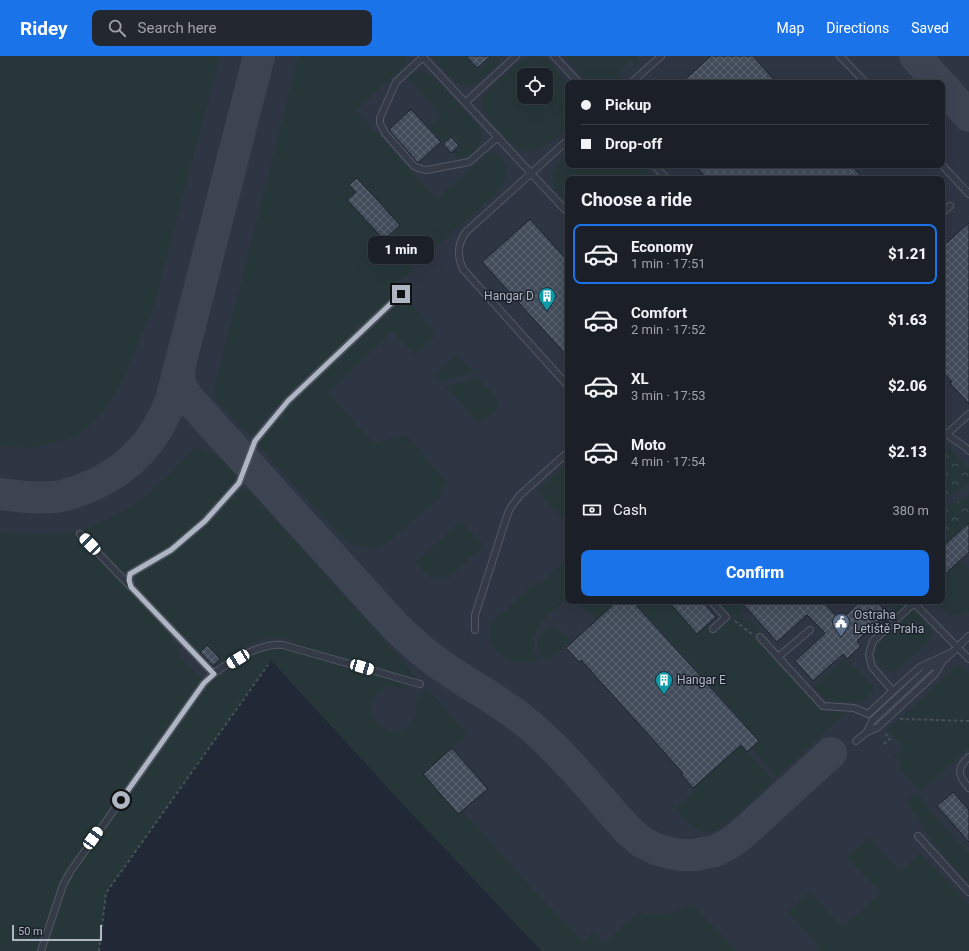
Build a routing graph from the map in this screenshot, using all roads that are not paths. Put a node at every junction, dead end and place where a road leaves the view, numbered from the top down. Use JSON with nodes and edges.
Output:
{"nodes":[{"id":1,"x":423,"y":56,"type":"edge"},
{"id":2,"x":516,"y":56,"type":"edge"},
{"id":3,"x":554,"y":56,"type":"edge"},
{"id":4,"x":661,"y":56,"type":"edge"},
{"id":5,"x":840,"y":56,"type":"edge"},
{"id":6,"x":576,"y":80,"type":"edge"},
{"id":7,"x":634,"y":80,"type":"edge"},
{"id":8,"x":863,"y":80,"type":"edge"},
{"id":9,"x":466,"y":102,"type":"junction"},
{"id":10,"x":498,"y":137,"type":"junction"},
{"id":11,"x":565,"y":143,"type":"edge"},
{"id":12,"x":657,"y":168,"type":"edge"},
{"id":13,"x":945,"y":168,"type":"edge"},
{"id":14,"x":531,"y":173,"type":"junction"},
{"id":15,"x":664,"y":176,"type":"edge"},
{"id":16,"x":969,"y":194,"type":"edge"},
{"id":17,"x":950,"y":206,"type":"dead end"},
{"id":18,"x":565,"y":210,"type":"edge"},
{"id":19,"x":945,"y":210,"type":"edge"},
{"id":20,"x":401,"y":294,"type":"dead end"},
{"id":21,"x":565,"y":383,"type":"edge"},
{"id":22,"x":969,"y":414,"type":"edge"},
{"id":23,"x":945,"y":432,"type":"edge"},
{"id":24,"x":969,"y":451,"type":"edge"},
{"id":25,"x":565,"y":455,"type":"edge"},
{"id":26,"x":80,"y":534,"type":"dead end"},
{"id":27,"x":131,"y":587,"type":"junction"},
{"id":28,"x":714,"y":604,"type":"edge"},
{"id":29,"x":911,"y":604,"type":"edge"},
{"id":30,"x":915,"y":604,"type":"edge"},
{"id":31,"x":713,"y":629,"type":"dead end"},
{"id":32,"x":475,"y":630,"type":"dead end"},
{"id":33,"x":810,"y":630,"type":"dead end"},
{"id":34,"x":969,"y":636,"type":"edge"},
{"id":35,"x":760,"y":637,"type":"road end"},
{"id":36,"x":958,"y":646,"type":"junction"},
{"id":37,"x":952,"y":652,"type":"junction"},
{"id":38,"x":778,"y":657,"type":"junction"},
{"id":39,"x":969,"y":659,"type":"edge"},
{"id":40,"x":214,"y":674,"type":"junction"},
{"id":41,"x":420,"y":684,"type":"dead end"},
{"id":42,"x":893,"y":691,"type":"junction"},
{"id":43,"x":856,"y":741,"type":"dead end"},
{"id":44,"x":969,"y":757,"type":"edge"},
{"id":45,"x":969,"y":788,"type":"edge"},
{"id":46,"x":918,"y":836,"type":"dead end"},
{"id":47,"x":969,"y":892,"type":"edge"},
{"id":48,"x":41,"y":951,"type":"edge"}],
"edges":[{"from":1,"to":9,"type":"lane"},
{"from":1,"to":10,"type":"lane"},
{"from":2,"to":9,"type":"lane"},
{"from":3,"to":6,"type":"lane"},
{"from":4,"to":7,"type":"lane"},
{"from":5,"to":8,"type":"lane"},
{"from":9,"to":10,"type":"lane"},
{"from":10,"to":14,"type":"lane"},
{"from":11,"to":14,"type":"lane"},
{"from":12,"to":15,"type":"lane"},
{"from":13,"to":16,"type":"lane"},
{"from":14,"to":18,"type":"lane"},
{"from":14,"to":21,"type":"lane"},
{"from":17,"to":19,"type":"lane"},
{"from":20,"to":27,"type":"lane"},
{"from":22,"to":23,"type":"lane"},
{"from":23,"to":24,"type":"lane"},
{"from":25,"to":32,"type":"lane"},
{"from":26,"to":27,"type":"lane"},
{"from":27,"to":40,"type":"lane"},
{"from":28,"to":31,"type":"lane"},
{"from":29,"to":42,"type":"lane"},
{"from":30,"to":36,"type":"lane"},
{"from":33,"to":38,"type":"lane"},
{"from":34,"to":36,"type":"lane"},
{"from":35,"to":38,"type":"lane"},
{"from":36,"to":37,"type":"lane"},
{"from":36,"to":39,"type":"lane"},
{"from":37,"to":42,"type":"lane"},
{"from":37,"to":43,"type":"lane"},
{"from":38,"to":42,"type":"lane"},
{"from":40,"to":41,"type":"lane"},
{"from":40,"to":48,"type":"lane"},
{"from":44,"to":45,"type":"lane"},
{"from":46,"to":47,"type":"lane"}]}
